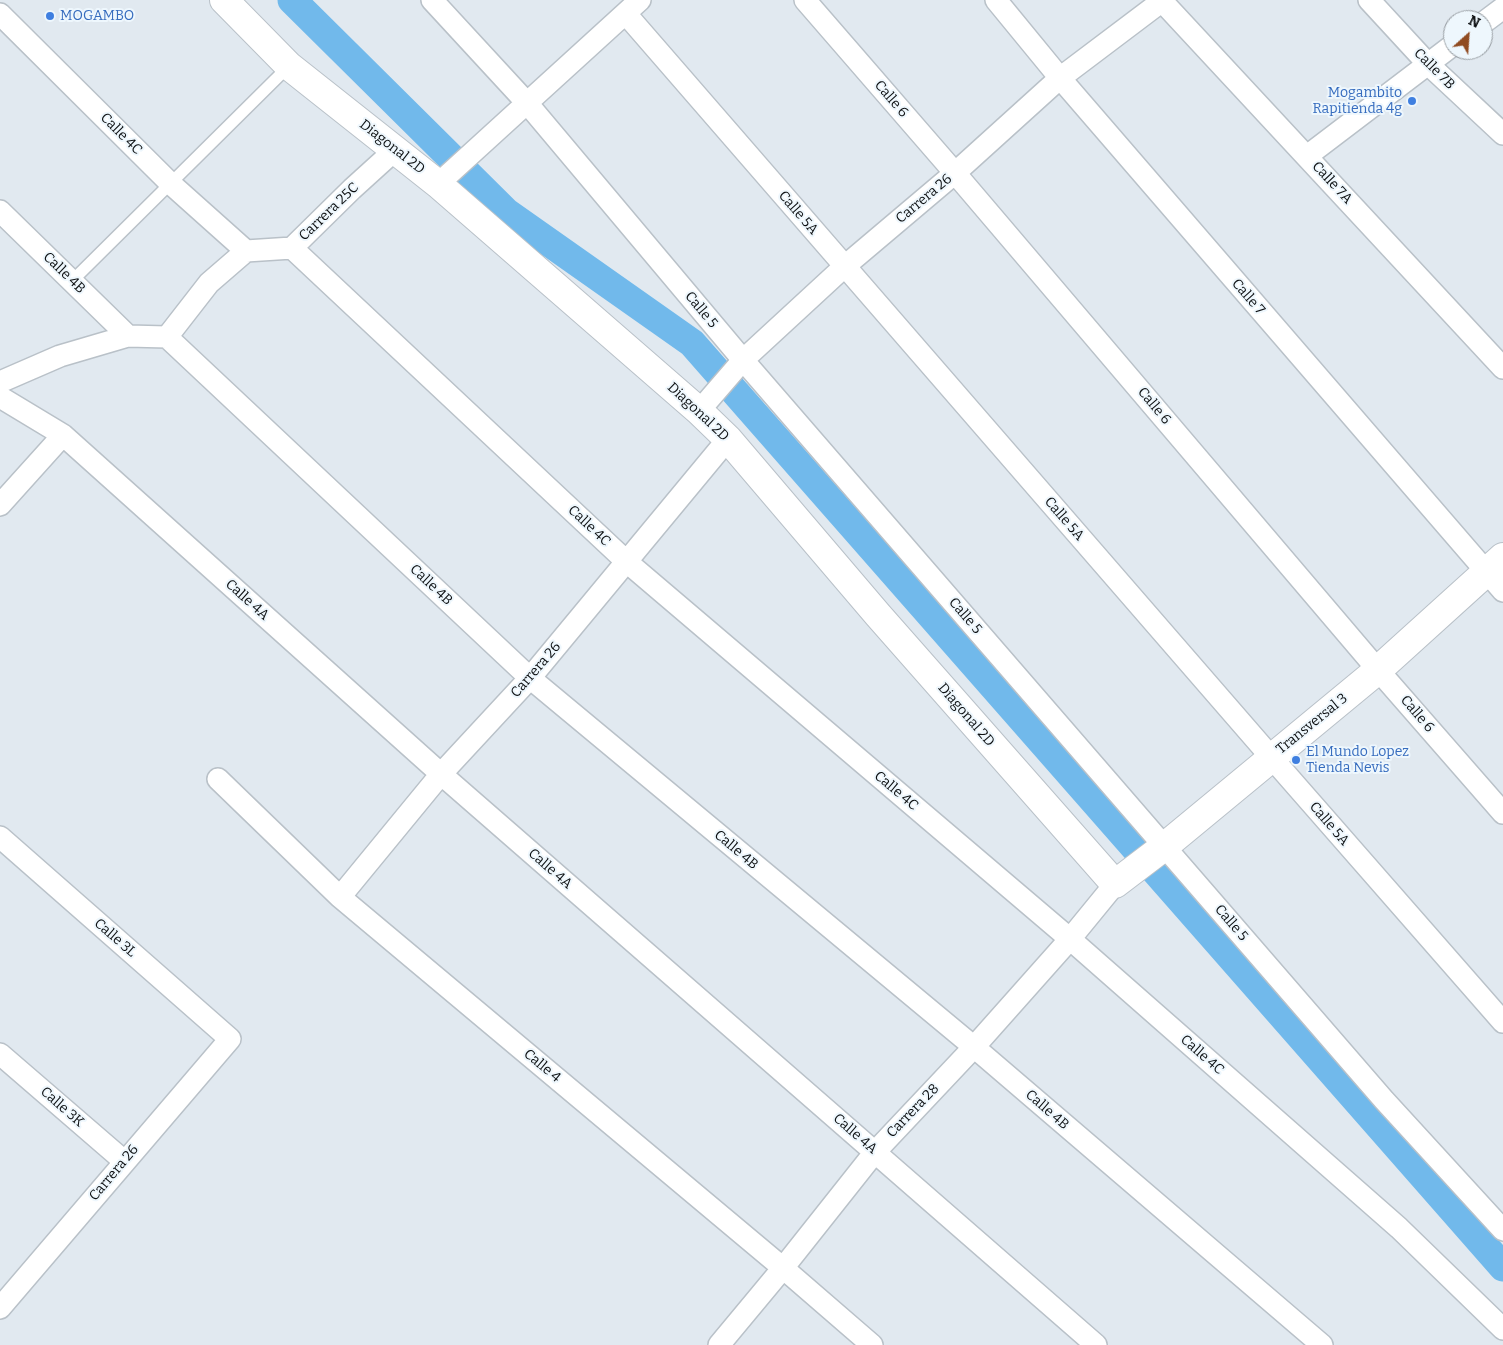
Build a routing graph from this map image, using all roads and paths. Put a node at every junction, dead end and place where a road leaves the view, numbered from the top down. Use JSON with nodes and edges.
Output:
{"nodes":[{"id":1,"x":224,"y":0,"type":"edge"},
{"id":2,"x":432,"y":0,"type":"edge"},
{"id":3,"x":805,"y":0,"type":"edge"},
{"id":4,"x":996,"y":0,"type":"edge"},
{"id":5,"x":1368,"y":0,"type":"edge"},
{"id":6,"x":1161,"y":1,"type":"edge"},
{"id":7,"x":633,"y":7,"type":"edge"},
{"id":8,"x":0,"y":14,"type":"edge"},
{"id":9,"x":1443,"y":53,"type":"edge"},
{"id":10,"x":1428,"y":64,"type":"junction"},
{"id":11,"x":289,"y":66,"type":"junction"},
{"id":12,"x":1060,"y":78,"type":"junction"},
{"id":13,"x":527,"y":103,"type":"junction"},
{"id":14,"x":1503,"y":134,"type":"edge"},
{"id":15,"x":395,"y":150,"type":"junction"},
{"id":16,"x":1307,"y":156,"type":"junction"},
{"id":17,"x":955,"y":173,"type":"junction"},
{"id":18,"x":171,"y":184,"type":"junction"},
{"id":19,"x":438,"y":184,"type":"junction"},
{"id":20,"x":0,"y":211,"type":"edge"},
{"id":21,"x":292,"y":248,"type":"junction"},
{"id":22,"x":246,"y":251,"type":"junction"},
{"id":23,"x":845,"y":266,"type":"junction"},
{"id":24,"x":72,"y":281,"type":"junction"},
{"id":25,"x":128,"y":336,"type":"junction"},
{"id":26,"x":167,"y":337,"type":"junction"},
{"id":27,"x":1501,"y":363,"type":"edge"},
{"id":28,"x":738,"y":365,"type":"junction"},
{"id":29,"x":0,"y":382,"type":"edge"},
{"id":30,"x":0,"y":397,"type":"edge"},
{"id":31,"x":707,"y":401,"type":"junction"},
{"id":32,"x":63,"y":435,"type":"junction"},
{"id":33,"x":728,"y":438,"type":"junction"},
{"id":34,"x":0,"y":505,"type":"edge"},
{"id":35,"x":627,"y":562,"type":"junction"},
{"id":36,"x":1498,"y":574,"type":"edge"},
{"id":37,"x":1378,"y":670,"type":"junction"},
{"id":38,"x":530,"y":678,"type":"junction"},
{"id":39,"x":1271,"y":758,"type":"junction"},
{"id":40,"x":442,"y":774,"type":"junction"},
{"id":41,"x":218,"y":778,"type":"dead end"},
{"id":42,"x":1503,"y":813,"type":"edge"},
{"id":43,"x":0,"y":837,"type":"edge"},
{"id":44,"x":1141,"y":864,"type":"junction"},
{"id":45,"x":340,"y":897,"type":"junction"},
{"id":46,"x":1070,"y":939,"type":"junction"},
{"id":47,"x":1503,"y":1022,"type":"edge"},
{"id":48,"x":230,"y":1038,"type":"joint"},
{"id":49,"x":974,"y":1047,"type":"junction"},
{"id":50,"x":0,"y":1054,"type":"edge"},
{"id":51,"x":875,"y":1152,"type":"junction"},
{"id":52,"x":124,"y":1161,"type":"junction"},
{"id":53,"x":1503,"y":1230,"type":"edge"},
{"id":54,"x":783,"y":1268,"type":"junction"},
{"id":55,"x":3,"y":1298,"type":"edge"},
{"id":56,"x":1503,"y":1329,"type":"edge"},
{"id":57,"x":719,"y":1345,"type":"edge"},
{"id":58,"x":872,"y":1345,"type":"edge"},
{"id":59,"x":1096,"y":1345,"type":"edge"},
{"id":60,"x":1322,"y":1345,"type":"edge"}],
"edges":[{"from":1,"to":11,"type":"street","name":"Diagonal 2D"},
{"from":2,"to":13,"type":"street","name":"Calle 5"},
{"from":3,"to":17,"type":"street","name":"Calle 6"},
{"from":4,"to":12,"type":"street","name":"Calle 7"},
{"from":5,"to":10,"type":"street","name":"Calle 7B"},
{"from":6,"to":12,"type":"street","name":"Carrera 26"},
{"from":6,"to":16,"type":"street","name":"Calle 7A"},
{"from":7,"to":13,"type":"street"},
{"from":7,"to":23,"type":"street","name":"Calle 5A"},
{"from":8,"to":18,"type":"street","name":"Calle 4C"},
{"from":9,"to":10,"type":"street"},
{"from":10,"to":14,"type":"street","name":"Calle 7B"},
{"from":10,"to":16,"type":"street"},
{"from":11,"to":15,"type":"street","name":"Diagonal 2D"},
{"from":11,"to":18,"type":"lane"},
{"from":12,"to":17,"type":"street","name":"Carrera 26"},
{"from":12,"to":36,"type":"street","name":"Calle 7"},
{"from":13,"to":19,"type":"street"},
{"from":13,"to":28,"type":"street","name":"Calle 5"},
{"from":15,"to":19,"type":"street","name":"Diagonal 2D"},
{"from":15,"to":21,"type":"street","name":"Carrera 25C"},
{"from":16,"to":27,"type":"street","name":"Calle 7A"},
{"from":17,"to":23,"type":"street","name":"Carrera 26"},
{"from":17,"to":37,"type":"street","name":"Calle 6"},
{"from":18,"to":22,"type":"street","name":"Calle 4C"},
{"from":18,"to":24,"type":"lane"},
{"from":19,"to":31,"type":"street","name":"Diagonal 2D"},
{"from":20,"to":24,"type":"street","name":"Calle 4B"},
{"from":21,"to":22,"type":"street","name":"Carrera 25C"},
{"from":21,"to":35,"type":"street","name":"Calle 4C"},
{"from":22,"to":26,"type":"street"},
{"from":23,"to":28,"type":"street","name":"Carrera 26"},
{"from":23,"to":39,"type":"street","name":"Calle 5A"},
{"from":24,"to":25,"type":"street","name":"Calle 4B"},
{"from":25,"to":26,"type":"street"},
{"from":25,"to":29,"type":"street"},
{"from":26,"to":38,"type":"street","name":"Calle 4B"},
{"from":28,"to":31,"type":"street","name":"Carrera 26"},
{"from":28,"to":44,"type":"street","name":"Calle 5"},
{"from":30,"to":32,"type":"street","name":"Calle 4A"},
{"from":31,"to":33,"type":"street","name":"Diagonal 2D"},
{"from":32,"to":34,"type":"street"},
{"from":32,"to":40,"type":"street","name":"Calle 4A"},
{"from":33,"to":35,"type":"street","name":"Carrera 26"},
{"from":33,"to":44,"type":"street","name":"Diagonal 2D"},
{"from":35,"to":38,"type":"street","name":"Carrera 26"},
{"from":35,"to":46,"type":"street","name":"Calle 4C"},
{"from":36,"to":37,"type":"street","name":"Transversal 3"},
{"from":37,"to":39,"type":"street","name":"Transversal 3"},
{"from":37,"to":42,"type":"street","name":"Calle 6"},
{"from":38,"to":40,"type":"street","name":"Carrera 26"},
{"from":38,"to":49,"type":"street","name":"Calle 4B"},
{"from":39,"to":44,"type":"street","name":"Transversal 3"},
{"from":39,"to":47,"type":"street","name":"Calle 5A"},
{"from":40,"to":45,"type":"street","name":"Carrera 26"},
{"from":40,"to":51,"type":"street","name":"Calle 4A"},
{"from":41,"to":45,"type":"street","name":"Calle 4"},
{"from":43,"to":48,"type":"street","name":"Calle 3L"},
{"from":44,"to":46,"type":"street","name":"Carrera 28"},
{"from":44,"to":53,"type":"street","name":"Calle 5"},
{"from":45,"to":54,"type":"street","name":"Calle 4"},
{"from":46,"to":49,"type":"street","name":"Carrera 28"},
{"from":46,"to":56,"type":"street","name":"Calle 4C"},
{"from":48,"to":52,"type":"street","name":"Carrera 26"},
{"from":49,"to":51,"type":"street","name":"Carrera 28"},
{"from":49,"to":60,"type":"street","name":"Calle 4B"},
{"from":50,"to":52,"type":"street","name":"Calle 3K"},
{"from":51,"to":54,"type":"street","name":"Carrera 28"},
{"from":51,"to":59,"type":"street","name":"Calle 4A"},
{"from":52,"to":55,"type":"street","name":"Carrera 26"},
{"from":54,"to":57,"type":"street","name":"Carrera 28"},
{"from":54,"to":58,"type":"street","name":"Calle 4"}]}
